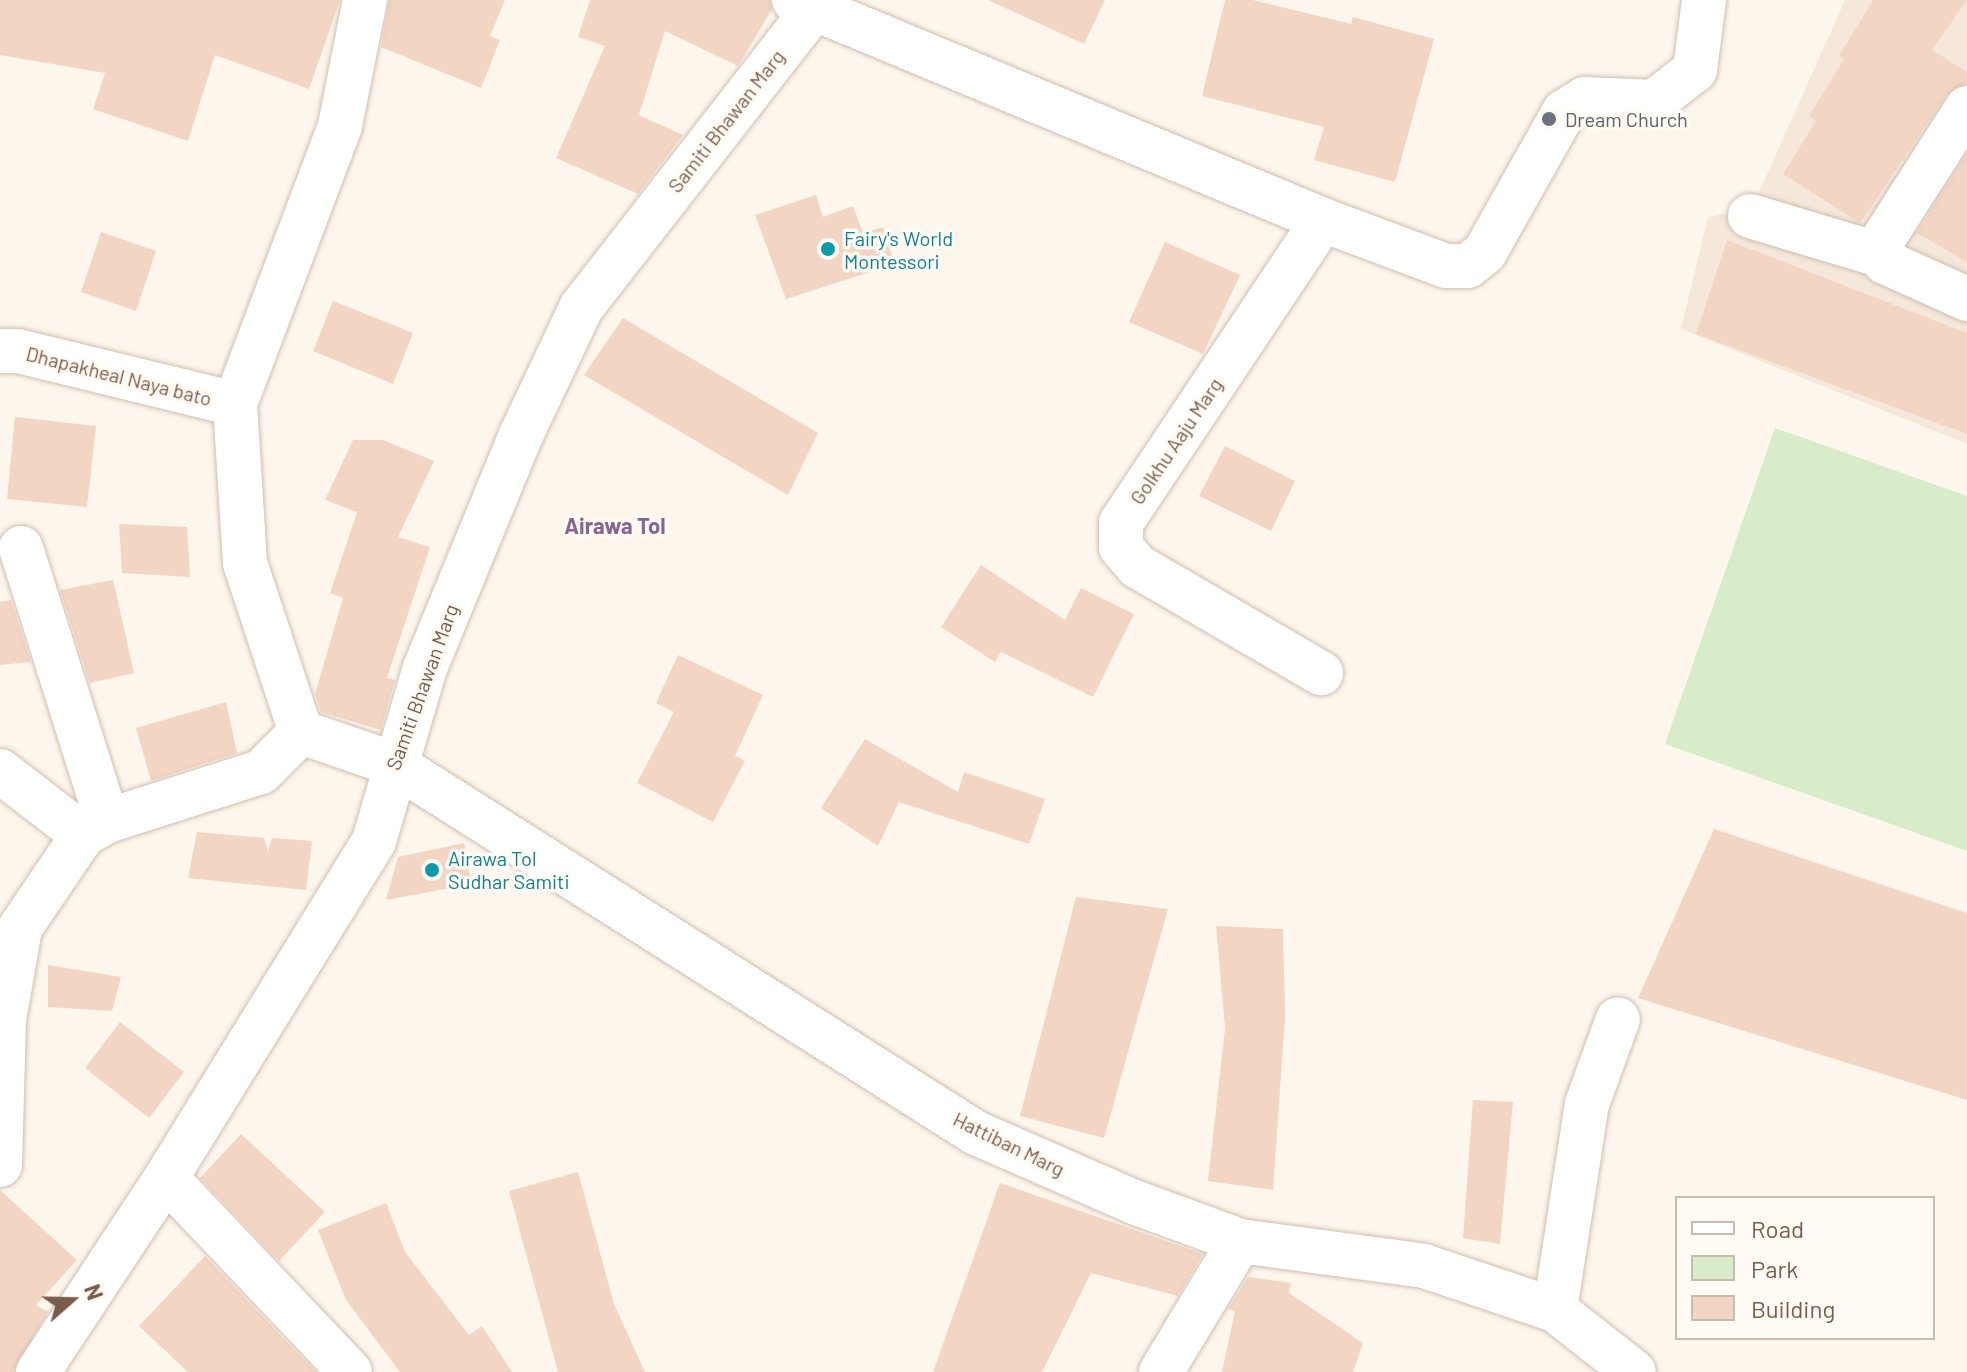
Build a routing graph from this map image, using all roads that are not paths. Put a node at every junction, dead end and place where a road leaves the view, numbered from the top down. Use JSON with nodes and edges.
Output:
{"nodes":[{"id":1,"x":365,"y":0,"type":"edge"},
{"id":2,"x":1704,"y":0,"type":"edge"},
{"id":3,"x":804,"y":5,"type":"edge"},
{"id":4,"x":1967,"y":108,"type":"edge"},
{"id":5,"x":1750,"y":216,"type":"dead end"},
{"id":6,"x":1323,"y":220,"type":"junction"},
{"id":7,"x":1880,"y":255,"type":"junction"},
{"id":8,"x":1967,"y":299,"type":"edge"},
{"id":9,"x":0,"y":351,"type":"edge"},
{"id":10,"x":235,"y":404,"type":"junction"},
{"id":11,"x":21,"y":548,"type":"dead end"},
{"id":12,"x":1321,"y":673,"type":"dead end"},
{"id":13,"x":301,"y":732,"type":"junction"},
{"id":14,"x":394,"y":764,"type":"junction"},
{"id":15,"x":0,"y":771,"type":"edge"},
{"id":16,"x":95,"y":828,"type":"junction"},
{"id":17,"x":1618,"y":1019,"type":"dead end"},
{"id":18,"x":0,"y":1165,"type":"edge"},
{"id":19,"x":166,"y":1178,"type":"junction"},
{"id":20,"x":1240,"y":1241,"type":"junction"},
{"id":21,"x":1555,"y":1310,"type":"junction"},
{"id":22,"x":38,"y":1372,"type":"edge"},
{"id":23,"x":350,"y":1372,"type":"edge"},
{"id":24,"x":1161,"y":1372,"type":"edge"},
{"id":25,"x":1634,"y":1372,"type":"edge"}],
"edges":[{"from":1,"to":10,"type":"street"},
{"from":2,"to":6,"type":"street"},
{"from":3,"to":6,"type":"street"},
{"from":3,"to":14,"type":"street","name":"Samiti Bhawan Marg"},
{"from":4,"to":7,"type":"street"},
{"from":5,"to":7,"type":"street"},
{"from":6,"to":12,"type":"street","name":"Golkhu Aaju Marg"},
{"from":7,"to":8,"type":"street"},
{"from":9,"to":10,"type":"street","name":"Dhapakheal Naya bato"},
{"from":10,"to":13,"type":"street","name":"Dhapakheal Naya bato"},
{"from":11,"to":16,"type":"street"},
{"from":13,"to":14,"type":"street"},
{"from":13,"to":16,"type":"street"},
{"from":14,"to":19,"type":"street","name":"Samiti Bhawan Marg"},
{"from":14,"to":20,"type":"street","name":"Hattiban Marg"},
{"from":15,"to":16,"type":"street"},
{"from":16,"to":18,"type":"street"},
{"from":17,"to":21,"type":"street"},
{"from":19,"to":22,"type":"street","name":"Samiti Bhawan Marg"},
{"from":19,"to":23,"type":"street"},
{"from":20,"to":21,"type":"street","name":"Hattiban Marg"},
{"from":20,"to":24,"type":"street"},
{"from":21,"to":25,"type":"street","name":"Hattiban Marg"}]}
